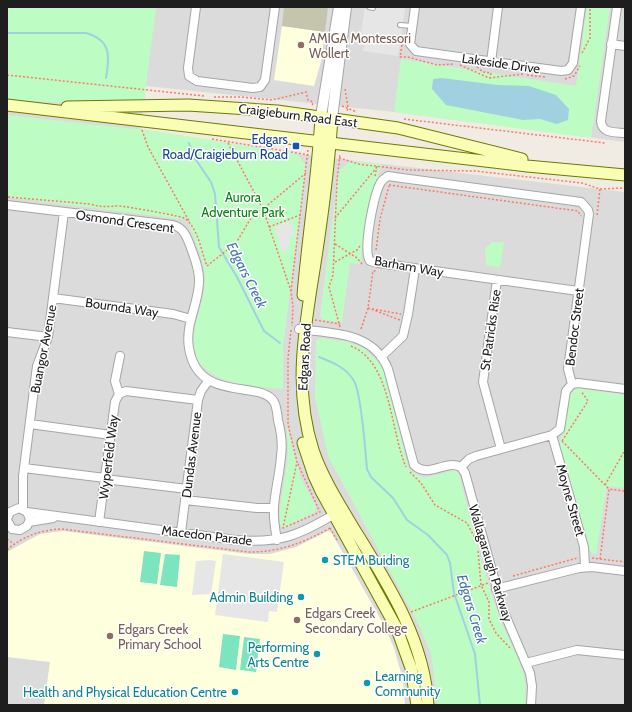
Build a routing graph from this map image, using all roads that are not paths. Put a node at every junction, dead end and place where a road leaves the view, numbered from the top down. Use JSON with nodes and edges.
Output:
{"nodes":[{"id":1,"x":196,"y":7,"type":"edge"},
{"id":2,"x":275,"y":7,"type":"edge"},
{"id":3,"x":338,"y":7,"type":"edge"},
{"id":4,"x":346,"y":7,"type":"edge"},
{"id":5,"x":415,"y":7,"type":"edge"},
{"id":6,"x":498,"y":7,"type":"edge"},
{"id":7,"x":581,"y":7,"type":"edge"},
{"id":8,"x":616,"y":7,"type":"edge"},
{"id":9,"x":400,"y":25,"type":"dead end"},
{"id":10,"x":412,"y":26,"type":"junction"},
{"id":11,"x":611,"y":44,"type":"junction"},
{"id":12,"x":625,"y":46,"type":"edge"},
{"id":13,"x":491,"y":62,"type":"junction"},
{"id":14,"x":7,"y":105,"type":"edge"},
{"id":15,"x":22,"y":106,"type":"junction"},
{"id":16,"x":327,"y":117,"type":"junction"},
{"id":17,"x":625,"y":133,"type":"edge"},
{"id":18,"x":325,"y":142,"type":"junction"},
{"id":19,"x":568,"y":169,"type":"junction"},
{"id":20,"x":625,"y":175,"type":"edge"},
{"id":21,"x":391,"y":176,"type":"joint"},
{"id":22,"x":7,"y":205,"type":"edge"},
{"id":23,"x":64,"y":212,"type":"junction"},
{"id":24,"x":415,"y":268,"type":"junction"},
{"id":25,"x":497,"y":280,"type":"junction"},
{"id":26,"x":578,"y":291,"type":"junction"},
{"id":27,"x":53,"y":298,"type":"junction"},
{"id":28,"x":191,"y":319,"type":"junction"},
{"id":29,"x":303,"y":326,"type":"junction"},
{"id":30,"x":7,"y":332,"type":"edge"},
{"id":31,"x":48,"y":337,"type":"junction"},
{"id":32,"x":120,"y":356,"type":"dead end"},
{"id":33,"x":381,"y":357,"type":"junction"},
{"id":34,"x":209,"y":380,"type":"junction"},
{"id":35,"x":572,"y":384,"type":"junction"},
{"id":36,"x":625,"y":389,"type":"edge"},
{"id":37,"x":119,"y":394,"type":"junction"},
{"id":38,"x":198,"y":400,"type":"junction"},
{"id":39,"x":30,"y":424,"type":"junction"},
{"id":40,"x":110,"y":435,"type":"junction"},
{"id":41,"x":552,"y":435,"type":"junction"},
{"id":42,"x":501,"y":449,"type":"junction"},
{"id":43,"x":460,"y":467,"type":"junction"},
{"id":44,"x":24,"y":468,"type":"junction"},
{"id":45,"x":105,"y":478,"type":"junction"},
{"id":46,"x":187,"y":489,"type":"junction"},
{"id":47,"x":185,"y":500,"type":"junction"},
{"id":48,"x":274,"y":508,"type":"junction"},
{"id":49,"x":18,"y":509,"type":"edge"},
{"id":50,"x":338,"y":512,"type":"junction"},
{"id":51,"x":7,"y":518,"type":"edge"},
{"id":52,"x":65,"y":518,"type":"junction"},
{"id":53,"x":29,"y":522,"type":"junction"},
{"id":54,"x":99,"y":522,"type":"junction"},
{"id":55,"x":10,"y":530,"type":"edge"},
{"id":56,"x":181,"y":532,"type":"junction"},
{"id":57,"x":277,"y":540,"type":"junction"},
{"id":58,"x":585,"y":567,"type":"junction"},
{"id":59,"x":625,"y":571,"type":"edge"},
{"id":60,"x":496,"y":589,"type":"junction"},
{"id":61,"x":625,"y":655,"type":"edge"},
{"id":62,"x":526,"y":663,"type":"junction"},
{"id":63,"x":417,"y":705,"type":"edge"},
{"id":64,"x":428,"y":705,"type":"edge"},
{"id":65,"x":531,"y":705,"type":"edge"}],
"edges":[{"from":1,"to":2,"type":"street"},
{"from":3,"to":16,"type":"street","name":"Edgars Road"},
{"from":4,"to":16,"type":"street","name":"Edgars Road"},
{"from":5,"to":10,"type":"street","name":"Lakeside Drive"},
{"from":6,"to":13,"type":"street"},
{"from":7,"to":13,"type":"street","name":"Lakeside Drive"},
{"from":8,"to":11,"type":"street"},
{"from":9,"to":10,"type":"lane"},
{"from":10,"to":13,"type":"street","name":"Lakeside Drive"},
{"from":11,"to":12,"type":"street"},
{"from":11,"to":17,"type":"street"},
{"from":14,"to":15,"type":"main road","name":"Craigieburn Road East"},
{"from":15,"to":16,"type":"main road","name":"Craigieburn Road East"},
{"from":15,"to":18,"type":"main road","name":"Craigieburn Road East"},
{"from":16,"to":18,"type":"main road","name":"Edgars Road"},
{"from":16,"to":19,"type":"main road","name":"Craigieburn Road East"},
{"from":18,"to":19,"type":"main road","name":"Craigieburn Road East"},
{"from":18,"to":29,"type":"main road","name":"Edgars Road"},
{"from":19,"to":20,"type":"main road","name":"Craigieburn Road East"},
{"from":21,"to":24,"type":"street","name":"Barham Way"},
{"from":21,"to":26,"type":"street","name":"Bendoc Street"},
{"from":22,"to":23,"type":"street","name":"Osmond Crescent"},
{"from":23,"to":27,"type":"street","name":"Buangor Avenue"},
{"from":23,"to":28,"type":"street","name":"Osmond Crescent"},
{"from":24,"to":25,"type":"street","name":"Barham Way"},
{"from":24,"to":33,"type":"street"},
{"from":25,"to":26,"type":"street","name":"Barham Way"},
{"from":25,"to":42,"type":"street","name":"St Patricks Rise"},
{"from":26,"to":35,"type":"street","name":"Bendoc Street"},
{"from":27,"to":28,"type":"street","name":"Bournda Way"},
{"from":27,"to":31,"type":"street","name":"Buangor Avenue"},
{"from":28,"to":34,"type":"street","name":"Osmond Crescent"},
{"from":29,"to":33,"type":"street"},
{"from":29,"to":50,"type":"main road","name":"Edgars Road"},
{"from":30,"to":31,"type":"street"},
{"from":31,"to":39,"type":"street","name":"Buangor Avenue"},
{"from":32,"to":37,"type":"street","name":"Wyperfeld Way"},
{"from":33,"to":43,"type":"street"},
{"from":34,"to":38,"type":"street","name":"Dundas Avenue"},
{"from":34,"to":48,"type":"street","name":"Osmond Crescent"},
{"from":35,"to":36,"type":"street"},
{"from":35,"to":41,"type":"street","name":"Bendoc Street"},
{"from":37,"to":38,"type":"street"},
{"from":37,"to":40,"type":"street","name":"Wyperfeld Way"},
{"from":38,"to":46,"type":"street","name":"Dundas Avenue"},
{"from":39,"to":40,"type":"street"},
{"from":39,"to":44,"type":"street","name":"Buangor Avenue"},
{"from":40,"to":45,"type":"street","name":"Wyperfeld Way"},
{"from":41,"to":42,"type":"street"},
{"from":41,"to":58,"type":"street","name":"Moyne Street"},
{"from":42,"to":43,"type":"street"},
{"from":43,"to":60,"type":"street","name":"Wallagaraugh Parkway"},
{"from":44,"to":45,"type":"street"},
{"from":44,"to":49,"type":"street","name":"Buangor Avenue"},
{"from":45,"to":46,"type":"street"},
{"from":45,"to":54,"type":"street","name":"Wyperfeld Way"},
{"from":46,"to":47,"type":"street","name":"Dundas Avenue"},
{"from":47,"to":48,"type":"street"},
{"from":47,"to":56,"type":"street","name":"Dundas Avenue"},
{"from":48,"to":57,"type":"street","name":"Osmond Crescent"},
{"from":49,"to":51,"type":"street"},
{"from":49,"to":52,"type":"street","name":"Macedon Parade"},
{"from":49,"to":53,"type":"street"},
{"from":50,"to":57,"type":"street","name":"Macedon Parade"},
{"from":50,"to":63,"type":"main road","name":"Edgars Road"},
{"from":50,"to":64,"type":"main road","name":"Edgars Road"},
{"from":51,"to":55,"type":"street"},
{"from":52,"to":53,"type":"street","name":"Macedon Parade"},
{"from":52,"to":54,"type":"street","name":"Macedon Parade"},
{"from":53,"to":55,"type":"street"},
{"from":54,"to":56,"type":"street","name":"Macedon Parade"},
{"from":56,"to":57,"type":"street","name":"Macedon Parade"},
{"from":58,"to":59,"type":"street"},
{"from":58,"to":60,"type":"street"},
{"from":60,"to":62,"type":"street","name":"Wallagaraugh Parkway"},
{"from":61,"to":62,"type":"street"},
{"from":62,"to":65,"type":"street","name":"Wallagaraugh Parkway"}]}
